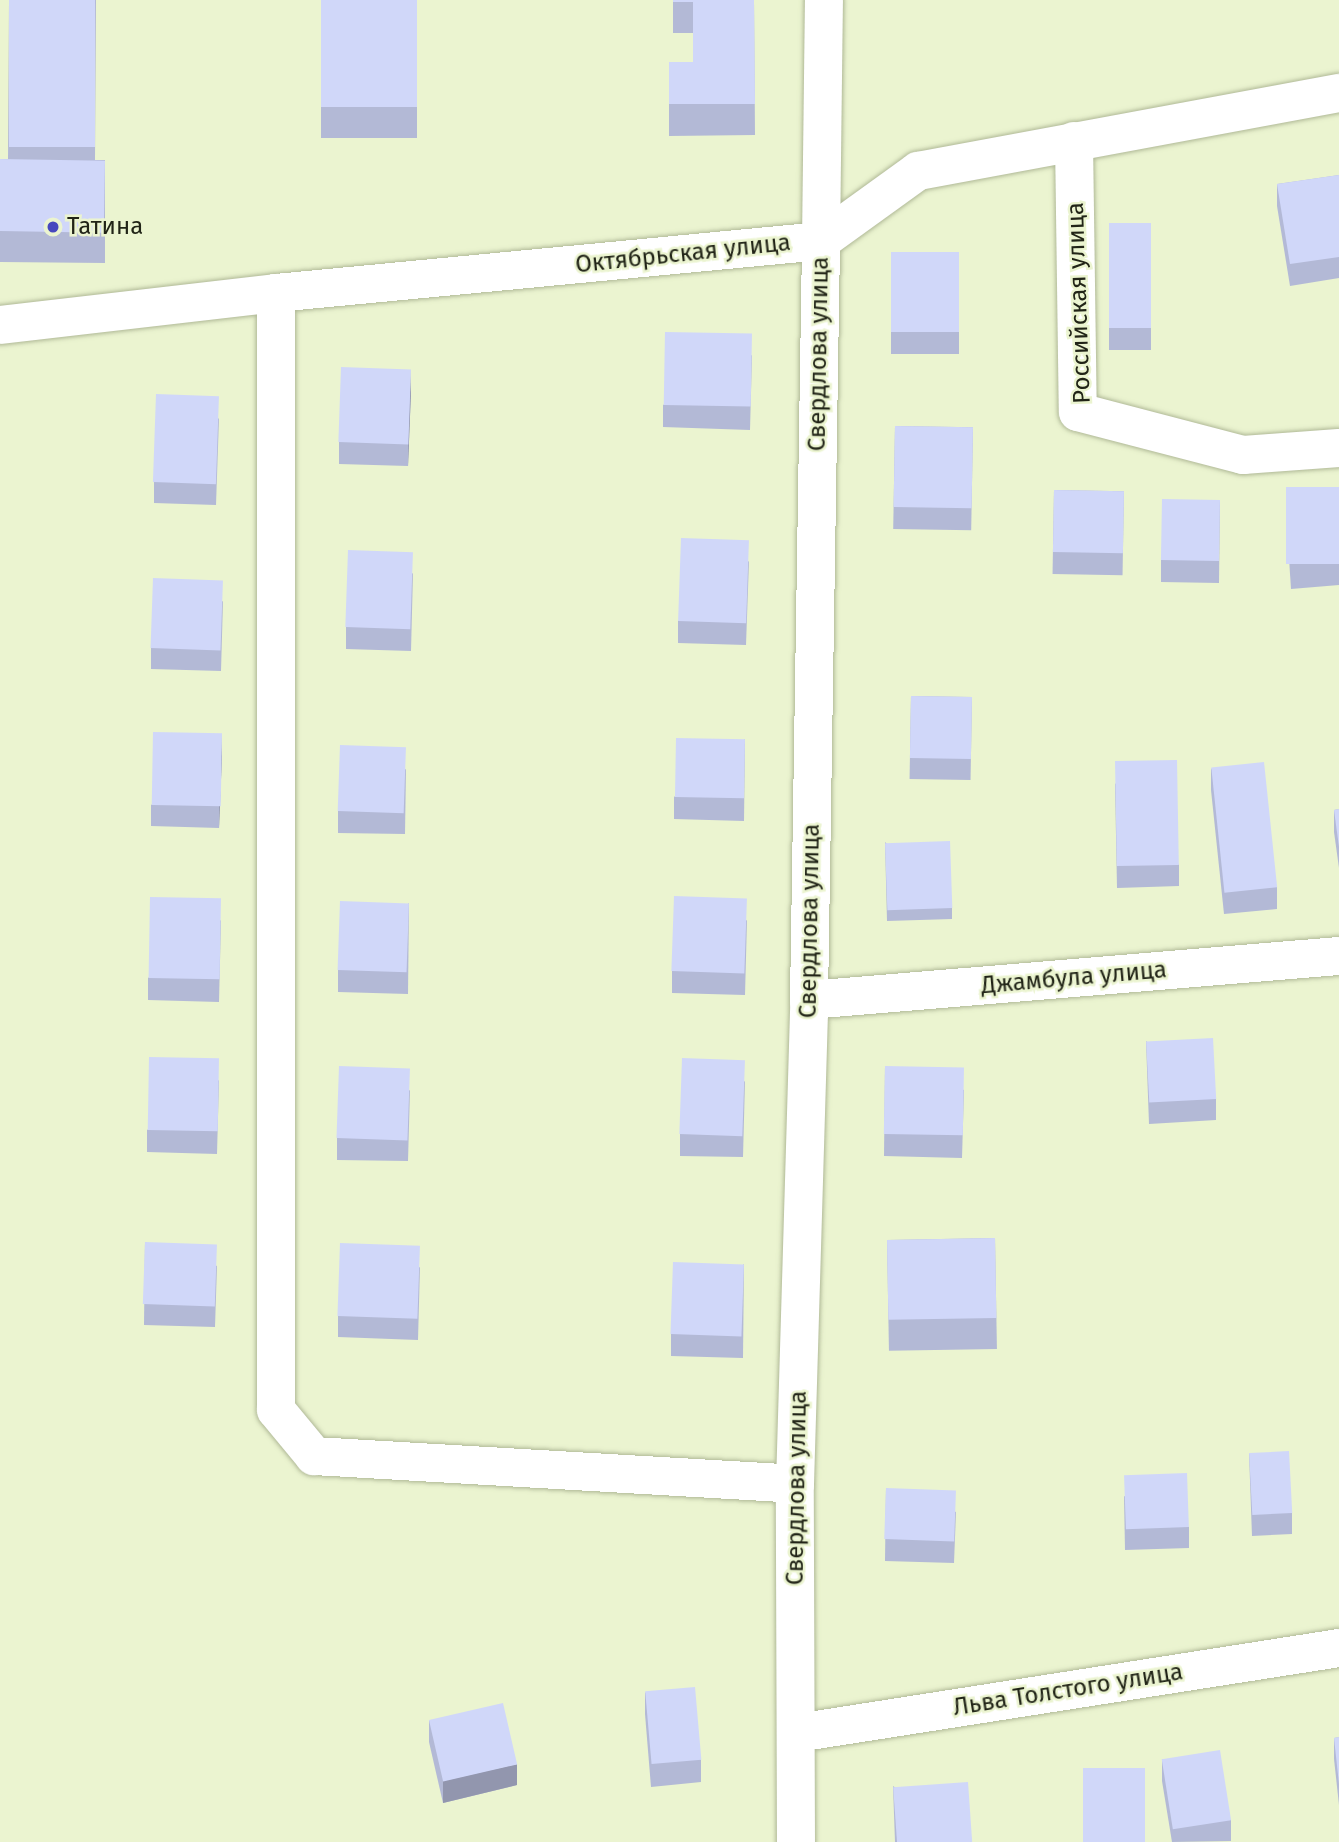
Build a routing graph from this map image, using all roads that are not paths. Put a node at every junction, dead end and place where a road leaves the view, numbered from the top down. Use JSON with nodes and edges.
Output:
{"nodes":[{"id":1,"x":824,"y":0,"type":"edge"},
{"id":2,"x":1339,"y":93,"type":"edge"},
{"id":3,"x":1074,"y":141,"type":"junction"},
{"id":4,"x":821,"y":240,"type":"junction"},
{"id":5,"x":276,"y":293,"type":"junction"},
{"id":6,"x":0,"y":326,"type":"edge"},
{"id":7,"x":1339,"y":448,"type":"edge"},
{"id":8,"x":1339,"y":956,"type":"edge"},
{"id":9,"x":809,"y":1000,"type":"junction"},
{"id":10,"x":795,"y":1484,"type":"junction"},
{"id":11,"x":1339,"y":1648,"type":"edge"},
{"id":12,"x":797,"y":1732,"type":"junction"},
{"id":13,"x":796,"y":1842,"type":"edge"}],
"edges":[{"from":1,"to":4,"type":"street","name":"Свердлова улица"},
{"from":2,"to":3,"type":"street","name":"Октябрьская улица"},
{"from":3,"to":4,"type":"street","name":"Октябрьская улица"},
{"from":3,"to":7,"type":"street","name":"Российская улица"},
{"from":4,"to":5,"type":"street","name":"Октябрьская улица"},
{"from":4,"to":9,"type":"street","name":"Свердлова улица"},
{"from":5,"to":6,"type":"street","name":"Октябрьская улица"},
{"from":5,"to":10,"type":"street"},
{"from":8,"to":9,"type":"street","name":"Джамбула улица"},
{"from":9,"to":10,"type":"street","name":"Свердлова улица"},
{"from":10,"to":12,"type":"street","name":"Свердлова улица"},
{"from":11,"to":12,"type":"street","name":"Льва Толстого улица"},
{"from":12,"to":13,"type":"street","name":"Свердлова улица"}]}
